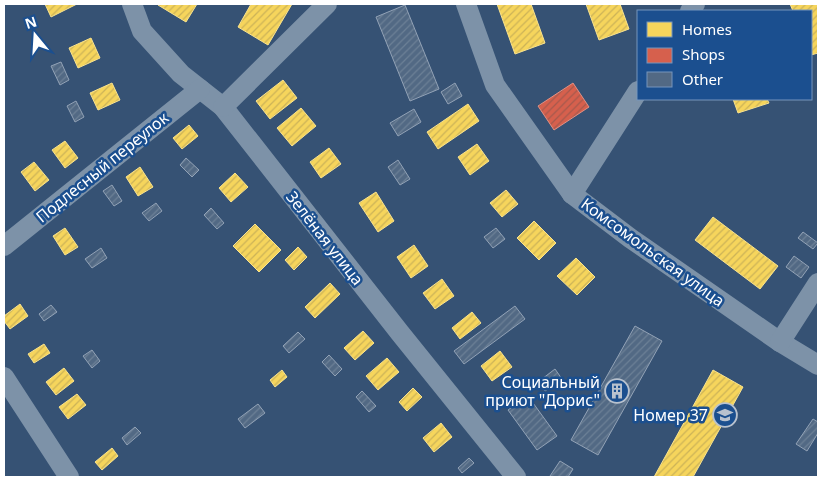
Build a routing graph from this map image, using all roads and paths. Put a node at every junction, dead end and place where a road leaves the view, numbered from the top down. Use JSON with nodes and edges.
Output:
{"nodes":[{"id":1,"x":132,"y":4,"type":"edge"},
{"id":2,"x":327,"y":4,"type":"edge"},
{"id":3,"x":466,"y":4,"type":"edge"},
{"id":4,"x":200,"y":89,"type":"junction"},
{"id":5,"x":637,"y":93,"type":"edge"},
{"id":6,"x":223,"y":107,"type":"junction"},
{"id":7,"x":572,"y":194,"type":"junction"},
{"id":8,"x":4,"y":246,"type":"edge"},
{"id":9,"x":818,"y":283,"type":"edge"},
{"id":10,"x":780,"y":342,"type":"junction"},
{"id":11,"x":818,"y":365,"type":"edge"},
{"id":12,"x":4,"y":377,"type":"edge"},
{"id":13,"x":69,"y":477,"type":"edge"},
{"id":14,"x":516,"y":477,"type":"edge"}],
"edges":[{"from":1,"to":4,"type":"street","name":"Зелёная улица"},
{"from":2,"to":6,"type":"street"},
{"from":3,"to":7,"type":"street","name":"Комсомольская улица"},
{"from":4,"to":6,"type":"street","name":"Зелёная улица"},
{"from":4,"to":8,"type":"street","name":"Подлесный переулок"},
{"from":5,"to":7,"type":"street"},
{"from":6,"to":14,"type":"street","name":"Зелёная улица"},
{"from":7,"to":10,"type":"street","name":"Комсомольская улица"},
{"from":9,"to":10,"type":"street"},
{"from":10,"to":11,"type":"street","name":"Комсомольская улица"},
{"from":12,"to":13,"type":"street"}]}
